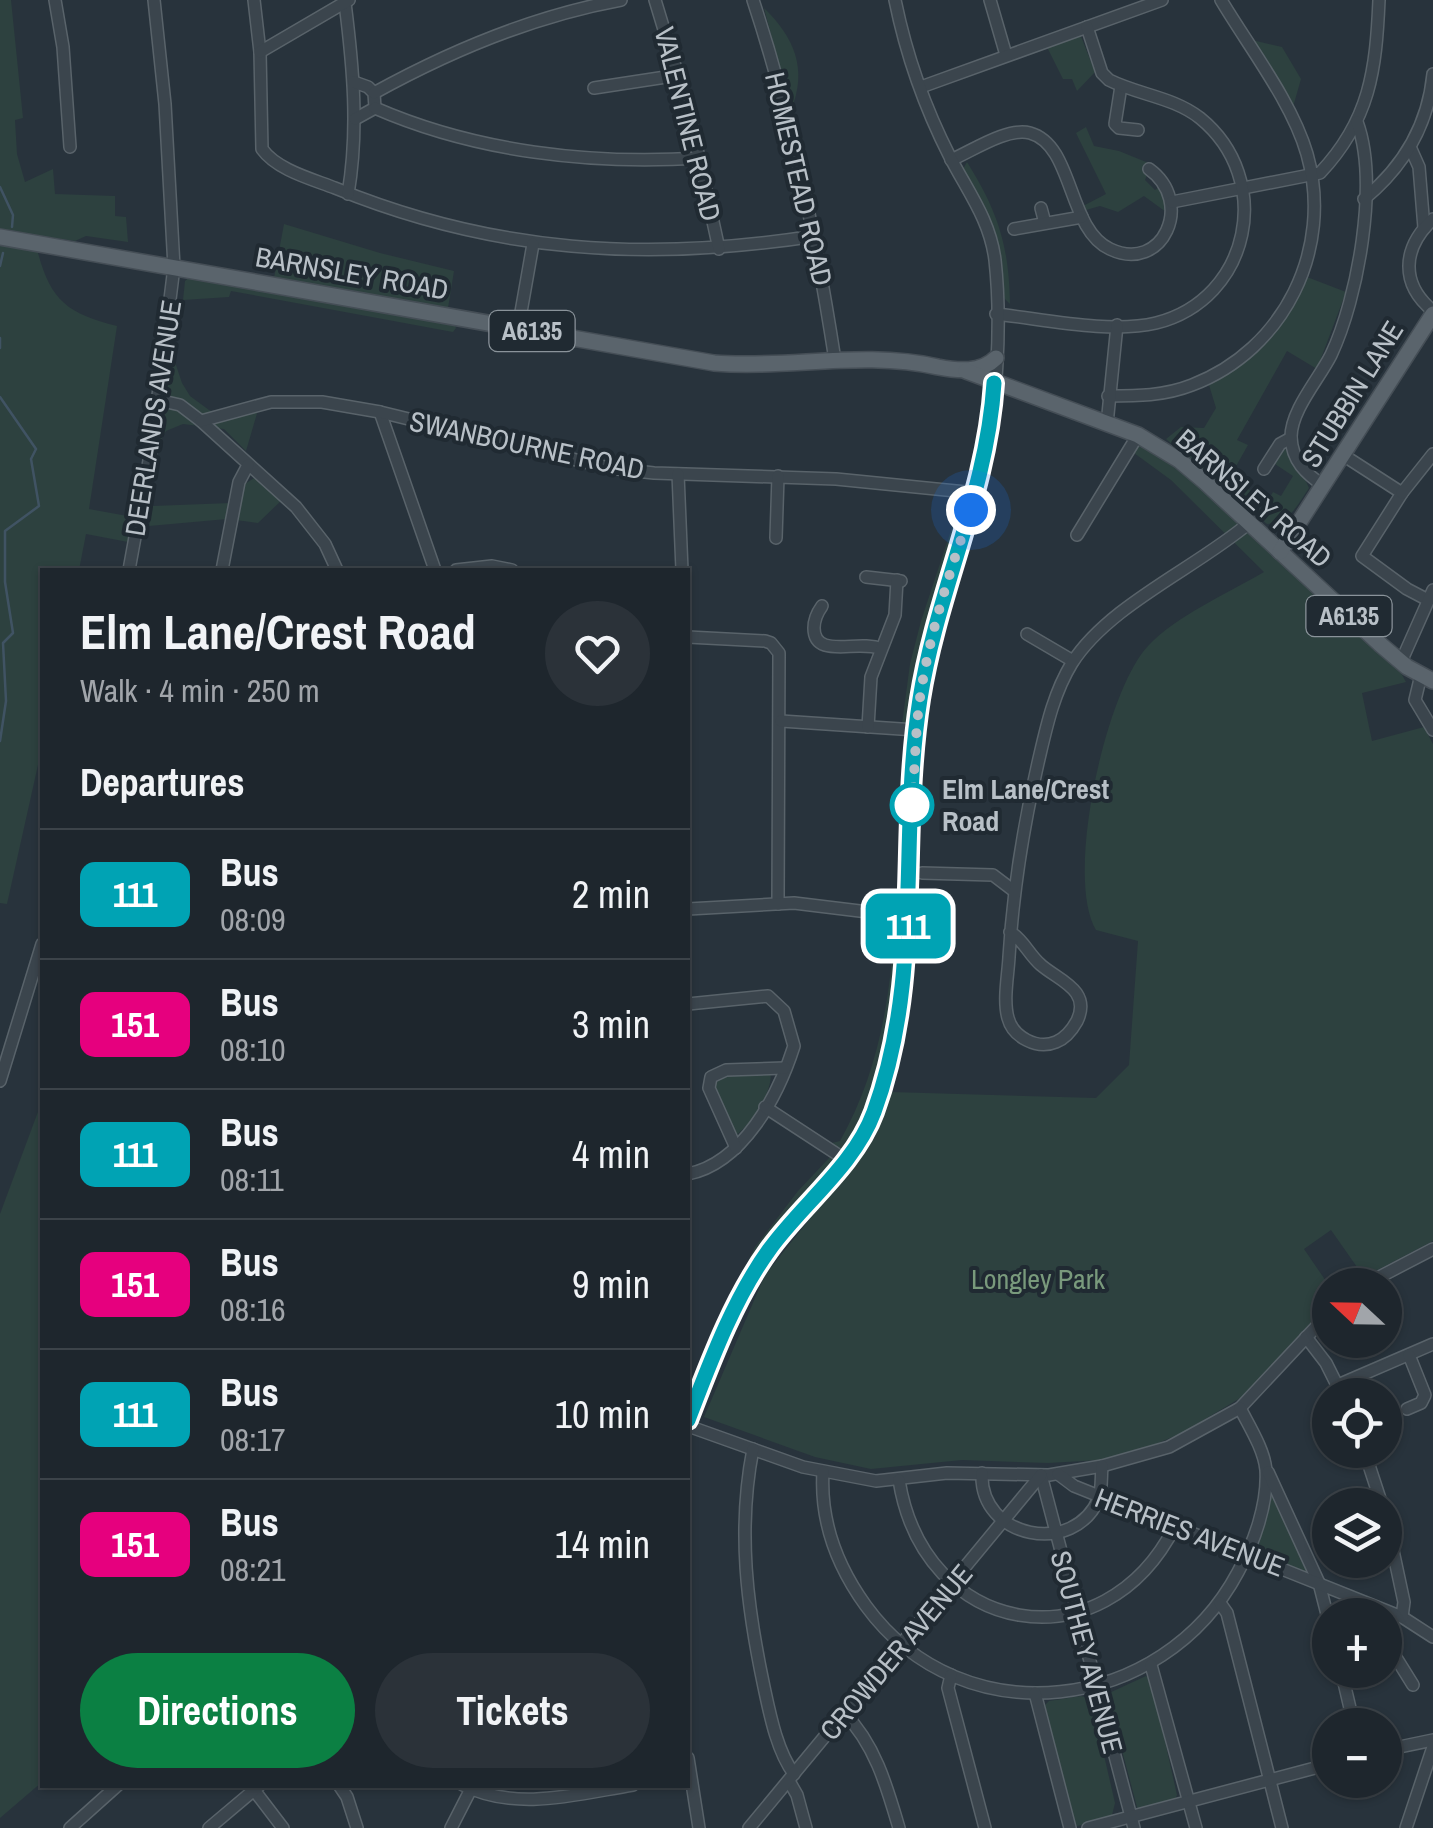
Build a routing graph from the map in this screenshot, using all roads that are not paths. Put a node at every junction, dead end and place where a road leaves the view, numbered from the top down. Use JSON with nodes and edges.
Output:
{"nodes":[{"id":1,"x":56,"y":0,"type":"edge"},
{"id":2,"x":154,"y":0,"type":"edge"},
{"id":3,"x":254,"y":0,"type":"edge"},
{"id":4,"x":621,"y":0,"type":"edge"},
{"id":5,"x":655,"y":0,"type":"edge"},
{"id":6,"x":754,"y":0,"type":"edge"},
{"id":7,"x":895,"y":0,"type":"edge"},
{"id":8,"x":990,"y":0,"type":"edge"},
{"id":9,"x":1162,"y":0,"type":"edge"},
{"id":10,"x":1221,"y":0,"type":"edge"},
{"id":11,"x":1379,"y":0,"type":"edge"},
{"id":12,"x":347,"y":1,"type":"edge"},
{"id":13,"x":1087,"y":27,"type":"junction"},
{"id":14,"x":260,"y":52,"type":"junction"},
{"id":15,"x":1006,"y":55,"type":"junction"},
{"id":16,"x":1433,"y":74,"type":"edge"},
{"id":17,"x":679,"y":75,"type":"junction"},
{"id":18,"x":354,"y":82,"type":"junction"},
{"id":19,"x":1121,"y":86,"type":"junction"},
{"id":20,"x":921,"y":87,"type":"junction"},
{"id":21,"x":594,"y":88,"type":"dead end"},
{"id":22,"x":374,"y":93,"type":"junction"},
{"id":23,"x":375,"y":108,"type":"junction"},
{"id":24,"x":354,"y":119,"type":"junction"},
{"id":25,"x":1358,"y":122,"type":"junction"},
{"id":26,"x":1138,"y":130,"type":"dead end"},
{"id":27,"x":70,"y":147,"type":"dead end"},
{"id":28,"x":1411,"y":148,"type":"junction"},
{"id":29,"x":700,"y":158,"type":"junction"},
{"id":30,"x":951,"y":160,"type":"junction"},
{"id":31,"x":1148,"y":168,"type":"dead end"},
{"id":32,"x":1312,"y":177,"type":"junction"},
{"id":33,"x":1245,"y":189,"type":"junction"},
{"id":34,"x":348,"y":194,"type":"junction"},
{"id":35,"x":1364,"y":199,"type":"junction"},
{"id":36,"x":1172,"y":202,"type":"junction"},
{"id":37,"x":1041,"y":208,"type":"dead end"},
{"id":38,"x":1082,"y":217,"type":"junction"},
{"id":39,"x":1428,"y":223,"type":"edge"},
{"id":40,"x":1045,"y":224,"type":"junction"},
{"id":41,"x":1014,"y":229,"type":"dead end"},
{"id":42,"x":815,"y":236,"type":"junction"},
{"id":43,"x":0,"y":237,"type":"edge"},
{"id":44,"x":533,"y":244,"type":"junction"},
{"id":45,"x":719,"y":249,"type":"junction"},
{"id":46,"x":174,"y":266,"type":"junction"},
{"id":47,"x":1433,"y":313,"type":"edge"},
{"id":48,"x":996,"y":314,"type":"junction"},
{"id":49,"x":1117,"y":325,"type":"junction"},
{"id":50,"x":518,"y":328,"type":"junction"},
{"id":51,"x":834,"y":356,"type":"junction"},
{"id":52,"x":996,"y":358,"type":"junction"},
{"id":53,"x":964,"y":370,"type":"junction"},
{"id":54,"x":994,"y":383,"type":"junction"},
{"id":55,"x":1108,"y":396,"type":"junction"},
{"id":56,"x":158,"y":400,"type":"junction"},
{"id":57,"x":380,"y":412,"type":"junction"},
{"id":58,"x":202,"y":420,"type":"junction"},
{"id":59,"x":1107,"y":424,"type":"junction"},
{"id":60,"x":1138,"y":434,"type":"junction"},
{"id":61,"x":1291,"y":438,"type":"junction"},
{"id":62,"x":1433,"y":454,"type":"edge"},
{"id":63,"x":1343,"y":456,"type":"junction"},
{"id":64,"x":248,"y":464,"type":"junction"},
{"id":65,"x":1264,"y":469,"type":"dead end"},
{"id":66,"x":678,"y":474,"type":"junction"},
{"id":67,"x":778,"y":476,"type":"junction"},
{"id":68,"x":1324,"y":486,"type":"junction"},
{"id":69,"x":976,"y":493,"type":"junction"},
{"id":70,"x":1402,"y":493,"type":"junction"},
{"id":71,"x":1253,"y":527,"type":"junction"},
{"id":72,"x":1296,"y":527,"type":"junction"},
{"id":73,"x":1077,"y":535,"type":"dead end"},
{"id":74,"x":776,"y":538,"type":"dead end"},
{"id":75,"x":1280,"y":552,"type":"junction"},
{"id":76,"x":129,"y":568,"type":"edge"},
{"id":77,"x":222,"y":568,"type":"edge"},
{"id":78,"x":337,"y":568,"type":"edge"},
{"id":79,"x":434,"y":568,"type":"edge"},
{"id":80,"x":474,"y":568,"type":"edge"},
{"id":81,"x":502,"y":568,"type":"edge"},
{"id":82,"x":682,"y":568,"type":"edge"},
{"id":83,"x":866,"y":577,"type":"dead end"},
{"id":84,"x":1430,"y":595,"type":"edge"},
{"id":85,"x":822,"y":606,"type":"dead end"},
{"id":86,"x":1026,"y":634,"type":"dead end"},
{"id":87,"x":690,"y":636,"type":"edge"},
{"id":88,"x":881,"y":648,"type":"junction"},
{"id":89,"x":1074,"y":660,"type":"junction"},
{"id":90,"x":1401,"y":662,"type":"junction"},
{"id":91,"x":1427,"y":678,"type":"edge"},
{"id":92,"x":781,"y":721,"type":"junction"},
{"id":93,"x":1432,"y":725,"type":"edge"},
{"id":94,"x":868,"y":727,"type":"junction"},
{"id":95,"x":916,"y":730,"type":"junction"},
{"id":96,"x":1018,"y":853,"type":"junction"},
{"id":97,"x":922,"y":874,"type":"dead end"},
{"id":98,"x":992,"y":875,"type":"junction"},
{"id":99,"x":1014,"y":891,"type":"junction"},
{"id":100,"x":778,"y":904,"type":"junction"},
{"id":101,"x":690,"y":909,"type":"edge"},
{"id":102,"x":909,"y":917,"type":"junction"},
{"id":103,"x":1010,"y":932,"type":"junction"},
{"id":104,"x":40,"y":950,"type":"edge"},
{"id":105,"x":690,"y":1004,"type":"edge"},
{"id":106,"x":785,"y":1068,"type":"junction"},
{"id":107,"x":0,"y":1080,"type":"edge"},
{"id":108,"x":765,"y":1107,"type":"junction"},
{"id":109,"x":736,"y":1148,"type":"junction"},
{"id":110,"x":846,"y":1160,"type":"junction"},
{"id":111,"x":690,"y":1173,"type":"edge"},
{"id":112,"x":1433,"y":1249,"type":"edge"},
{"id":113,"x":1397,"y":1268,"type":"edge"},
{"id":114,"x":1312,"y":1332,"type":"edge"},
{"id":115,"x":1306,"y":1338,"type":"junction"},
{"id":116,"x":1433,"y":1344,"type":"edge"},
{"id":117,"x":1409,"y":1355,"type":"junction"},
{"id":118,"x":1334,"y":1378,"type":"edge"},
{"id":119,"x":1364,"y":1378,"type":"edge"},
{"id":120,"x":693,"y":1391,"type":"edge"},
{"id":121,"x":1240,"y":1408,"type":"junction"},
{"id":122,"x":1407,"y":1409,"type":"dead end"},
{"id":123,"x":690,"y":1424,"type":"edge"},
{"id":124,"x":753,"y":1449,"type":"junction"},
{"id":125,"x":1102,"y":1466,"type":"junction"},
{"id":126,"x":1266,"y":1468,"type":"junction"},
{"id":127,"x":823,"y":1472,"type":"junction"},
{"id":128,"x":982,"y":1473,"type":"junction"},
{"id":129,"x":1058,"y":1474,"type":"junction"},
{"id":130,"x":1041,"y":1475,"type":"junction"},
{"id":131,"x":899,"y":1480,"type":"junction"},
{"id":132,"x":1100,"y":1497,"type":"junction"},
{"id":133,"x":1004,"y":1521,"type":"junction"},
{"id":134,"x":1175,"y":1526,"type":"junction"},
{"id":135,"x":1056,"y":1532,"type":"junction"},
{"id":136,"x":1247,"y":1555,"type":"junction"},
{"id":137,"x":1399,"y":1578,"type":"edge"},
{"id":138,"x":1320,"y":1583,"type":"junction"},
{"id":139,"x":951,"y":1585,"type":"junction"},
{"id":140,"x":1323,"y":1598,"type":"edge"},
{"id":141,"x":1355,"y":1598,"type":"edge"},
{"id":142,"x":1220,"y":1603,"type":"junction"},
{"id":143,"x":1402,"y":1607,"type":"edge"},
{"id":144,"x":1076,"y":1611,"type":"junction"},
{"id":145,"x":1402,"y":1619,"type":"edge"},
{"id":146,"x":1433,"y":1638,"type":"edge"},
{"id":147,"x":901,"y":1644,"type":"junction"},
{"id":148,"x":1152,"y":1665,"type":"junction"},
{"id":149,"x":1402,"y":1665,"type":"edge"},
{"id":150,"x":951,"y":1675,"type":"junction"},
{"id":151,"x":1414,"y":1685,"type":"dead end"},
{"id":152,"x":1095,"y":1686,"type":"junction"},
{"id":153,"x":1035,"y":1693,"type":"junction"},
{"id":154,"x":844,"y":1713,"type":"junction"},
{"id":155,"x":1433,"y":1744,"type":"edge"},
{"id":156,"x":1402,"y":1748,"type":"edge"},
{"id":157,"x":1312,"y":1769,"type":"edge"},
{"id":158,"x":791,"y":1778,"type":"junction"},
{"id":159,"x":1270,"y":1780,"type":"junction"},
{"id":160,"x":690,"y":1781,"type":"edge"},
{"id":161,"x":115,"y":1788,"type":"edge"},
{"id":162,"x":257,"y":1788,"type":"edge"},
{"id":163,"x":341,"y":1788,"type":"edge"},
{"id":164,"x":468,"y":1788,"type":"edge"},
{"id":165,"x":474,"y":1788,"type":"edge"},
{"id":166,"x":615,"y":1788,"type":"edge"},
{"id":167,"x":1190,"y":1801,"type":"junction"},
{"id":168,"x":1132,"y":1822,"type":"edge"},
{"id":169,"x":70,"y":1828,"type":"edge"},
{"id":170,"x":209,"y":1828,"type":"edge"},
{"id":171,"x":284,"y":1828,"type":"edge"},
{"id":172,"x":357,"y":1828,"type":"edge"},
{"id":173,"x":451,"y":1828,"type":"edge"},
{"id":174,"x":699,"y":1828,"type":"edge"},
{"id":175,"x":749,"y":1828,"type":"edge"},
{"id":176,"x":806,"y":1828,"type":"edge"},
{"id":177,"x":899,"y":1828,"type":"edge"},
{"id":178,"x":985,"y":1828,"type":"edge"},
{"id":179,"x":1070,"y":1828,"type":"edge"},
{"id":180,"x":1088,"y":1828,"type":"edge"},
{"id":181,"x":1196,"y":1828,"type":"edge"},
{"id":182,"x":1282,"y":1828,"type":"edge"},
{"id":183,"x":1406,"y":1828,"type":"edge"}],
"edges":[{"from":1,"to":27,"type":"street"},
{"from":2,"to":46,"type":"street","name":"DEERLANDS AVENUE"},
{"from":3,"to":14,"type":"street"},
{"from":4,"to":22,"type":"street"},
{"from":5,"to":17,"type":"street","name":"VALENTINE ROAD"},
{"from":6,"to":42,"type":"street","name":"HOMESTEAD ROAD"},
{"from":7,"to":20,"type":"street"},
{"from":8,"to":15,"type":"street"},
{"from":9,"to":13,"type":"street"},
{"from":10,"to":32,"type":"street"},
{"from":11,"to":25,"type":"street"},
{"from":12,"to":14,"type":"street"},
{"from":12,"to":18,"type":"street"},
{"from":13,"to":15,"type":"street"},
{"from":13,"to":19,"type":"street"},
{"from":14,"to":34,"type":"street"},
{"from":15,"to":20,"type":"street"},
{"from":16,"to":28,"type":"street"},
{"from":17,"to":21,"type":"street"},
{"from":17,"to":29,"type":"street","name":"VALENTINE ROAD"},
{"from":18,"to":22,"type":"street"},
{"from":18,"to":24,"type":"street"},
{"from":19,"to":26,"type":"street"},
{"from":19,"to":33,"type":"street"},
{"from":20,"to":30,"type":"street"},
{"from":22,"to":23,"type":"street"},
{"from":23,"to":24,"type":"street"},
{"from":23,"to":29,"type":"street"},
{"from":24,"to":34,"type":"street"},
{"from":25,"to":32,"type":"street"},
{"from":25,"to":35,"type":"street"},
{"from":28,"to":35,"type":"street"},
{"from":28,"to":39,"type":"street"},
{"from":29,"to":45,"type":"street","name":"VALENTINE ROAD"},
{"from":30,"to":38,"type":"street"},
{"from":30,"to":48,"type":"street"},
{"from":31,"to":36,"type":"street"},
{"from":32,"to":33,"type":"street"},
{"from":32,"to":55,"type":"street"},
{"from":33,"to":36,"type":"street"},
{"from":33,"to":49,"type":"street"},
{"from":34,"to":44,"type":"street"},
{"from":35,"to":61,"type":"street"},
{"from":36,"to":38,"type":"street"},
{"from":37,"to":40,"type":"street"},
{"from":38,"to":40,"type":"street"},
{"from":39,"to":47,"type":"street"},
{"from":40,"to":41,"type":"street"},
{"from":42,"to":45,"type":"street"},
{"from":42,"to":51,"type":"street","name":"HOMESTEAD ROAD"},
{"from":43,"to":46,"type":"main road","number":"A6135"},
{"from":44,"to":45,"type":"street"},
{"from":44,"to":50,"type":"street"},
{"from":46,"to":50,"type":"main road","name":"BARNSLEY ROAD","number":"A6135"},
{"from":46,"to":56,"type":"street","name":"DEERLANDS AVENUE"},
{"from":47,"to":63,"type":"main road","name":"STUBBIN LANE"},
{"from":48,"to":49,"type":"street"},
{"from":48,"to":52,"type":"street"},
{"from":49,"to":55,"type":"street"},
{"from":50,"to":51,"type":"main road","name":"BARNSLEY ROAD","number":"A6135"},
{"from":51,"to":53,"type":"main road","name":"BARNSLEY ROAD","number":"A6135"},
{"from":52,"to":53,"type":"main road"},
{"from":52,"to":54,"type":"street"},
{"from":53,"to":54,"type":"main road","name":"BARNSLEY ROAD","number":"A6135"},
{"from":54,"to":59,"type":"main road","name":"BARNSLEY ROAD","number":"A6135"},
{"from":54,"to":69,"type":"street"},
{"from":55,"to":59,"type":"street"},
{"from":56,"to":58,"type":"street"},
{"from":56,"to":76,"type":"street","name":"DEERLANDS AVENUE"},
{"from":57,"to":58,"type":"street","name":"SWANBOURNE ROAD"},
{"from":57,"to":66,"type":"street","name":"SWANBOURNE ROAD"},
{"from":57,"to":79,"type":"street"},
{"from":58,"to":64,"type":"street"},
{"from":59,"to":60,"type":"main road","name":"BARNSLEY ROAD","number":"A6135"},
{"from":60,"to":71,"type":"main road","name":"BARNSLEY ROAD","number":"A6135"},
{"from":60,"to":73,"type":"street"},
{"from":61,"to":65,"type":"street"},
{"from":61,"to":68,"type":"street"},
{"from":62,"to":70,"type":"street"},
{"from":63,"to":68,"type":"main road","name":"STUBBIN LANE"},
{"from":63,"to":70,"type":"street"},
{"from":64,"to":77,"type":"street"},
{"from":64,"to":78,"type":"street"},
{"from":66,"to":67,"type":"street","name":"SWANBOURNE ROAD"},
{"from":66,"to":82,"type":"street"},
{"from":67,"to":69,"type":"street","name":"SWANBOURNE ROAD"},
{"from":67,"to":74,"type":"street"},
{"from":68,"to":72,"type":"main road","name":"STUBBIN LANE"},
{"from":69,"to":95,"type":"street"},
{"from":70,"to":84,"type":"street"},
{"from":71,"to":72,"type":"main road"},
{"from":71,"to":75,"type":"main road","name":"BARNSLEY ROAD","number":"A6135"},
{"from":71,"to":89,"type":"street"},
{"from":72,"to":75,"type":"main road","name":"STUBBIN LANE"},
{"from":75,"to":90,"type":"main road","name":"BARNSLEY ROAD","number":"A6135"},
{"from":80,"to":81,"type":"street"},
{"from":83,"to":88,"type":"street"},
{"from":84,"to":90,"type":"street"},
{"from":85,"to":88,"type":"street"},
{"from":86,"to":89,"type":"street"},
{"from":87,"to":92,"type":"street"},
{"from":88,"to":94,"type":"street"},
{"from":89,"to":96,"type":"street"},
{"from":90,"to":91,"type":"main road","name":"BARNSLEY ROAD","number":"A6135"},
{"from":91,"to":93,"type":"street"},
{"from":92,"to":94,"type":"street"},
{"from":92,"to":100,"type":"street"},
{"from":94,"to":95,"type":"street"},
{"from":95,"to":102,"type":"street"},
{"from":96,"to":98,"type":"street"},
{"from":96,"to":99,"type":"street"},
{"from":97,"to":98,"type":"street"},
{"from":98,"to":99,"type":"street"},
{"from":99,"to":103,"type":"street"},
{"from":100,"to":101,"type":"street"},
{"from":100,"to":102,"type":"street"},
{"from":102,"to":110,"type":"street"},
{"from":103,"to":103,"type":"street"},
{"from":104,"to":107,"type":"street"},
{"from":105,"to":106,"type":"street"},
{"from":106,"to":108,"type":"street"},
{"from":106,"to":109,"type":"street"},
{"from":108,"to":109,"type":"street"},
{"from":108,"to":110,"type":"street"},
{"from":109,"to":111,"type":"street"},
{"from":110,"to":120,"type":"street"},
{"from":112,"to":113,"type":"street"},
{"from":114,"to":115,"type":"street"},
{"from":115,"to":118,"type":"street"},
{"from":115,"to":121,"type":"street"},
{"from":116,"to":117,"type":"street"},
{"from":117,"to":119,"type":"street"},
{"from":117,"to":122,"type":"street"},
{"from":121,"to":125,"type":"street"},
{"from":121,"to":126,"type":"street"},
{"from":123,"to":124,"type":"street"},
{"from":124,"to":127,"type":"street"},
{"from":124,"to":158,"type":"street"},
{"from":125,"to":129,"type":"street"},
{"from":125,"to":132,"type":"street"},
{"from":126,"to":136,"type":"street"},
{"from":126,"to":138,"type":"street"},
{"from":127,"to":131,"type":"street"},
{"from":127,"to":147,"type":"street"},
{"from":128,"to":130,"type":"street"},
{"from":128,"to":131,"type":"street"},
{"from":128,"to":133,"type":"street"},
{"from":129,"to":130,"type":"street"},
{"from":129,"to":132,"type":"street","name":"HERRIES AVENUE"},
{"from":130,"to":133,"type":"street","name":"CROWDER AVENUE"},
{"from":130,"to":135,"type":"street","name":"SOUTHEY AVENUE"},
{"from":131,"to":139,"type":"street"},
{"from":132,"to":134,"type":"street","name":"HERRIES AVENUE"},
{"from":132,"to":135,"type":"street"},
{"from":133,"to":135,"type":"street"},
{"from":133,"to":139,"type":"street","name":"CROWDER AVENUE"},
{"from":134,"to":136,"type":"street","name":"HERRIES AVENUE"},
{"from":134,"to":144,"type":"street"},
{"from":135,"to":144,"type":"street","name":"SOUTHEY AVENUE"},
{"from":136,"to":138,"type":"street","name":"HERRIES AVENUE"},
{"from":136,"to":142,"type":"street"},
{"from":137,"to":143,"type":"street"},
{"from":138,"to":140,"type":"street"},
{"from":138,"to":141,"type":"street","name":"HERRIES AVENUE"},
{"from":139,"to":144,"type":"street"},
{"from":139,"to":147,"type":"street","name":"CROWDER AVENUE"},
{"from":142,"to":148,"type":"street"},
{"from":142,"to":159,"type":"street"},
{"from":144,"to":152,"type":"street","name":"SOUTHEY AVENUE"},
{"from":145,"to":146,"type":"street","name":"HERRIES AVENUE"},
{"from":147,"to":150,"type":"street"},
{"from":147,"to":154,"type":"street","name":"CROWDER AVENUE"},
{"from":148,"to":152,"type":"street"},
{"from":148,"to":167,"type":"street"},
{"from":149,"to":151,"type":"street"},
{"from":150,"to":153,"type":"street"},
{"from":150,"to":178,"type":"street"},
{"from":152,"to":153,"type":"street"},
{"from":152,"to":168,"type":"street","name":"SOUTHEY AVENUE"},
{"from":153,"to":179,"type":"street"},
{"from":154,"to":158,"type":"street","name":"CROWDER AVENUE"},
{"from":154,"to":177,"type":"street"},
{"from":155,"to":156,"type":"street"},
{"from":155,"to":183,"type":"street"},
{"from":157,"to":159,"type":"street"},
{"from":158,"to":175,"type":"street","name":"CROWDER AVENUE"},
{"from":158,"to":176,"type":"street"},
{"from":159,"to":167,"type":"street"},
{"from":159,"to":182,"type":"street"},
{"from":160,"to":174,"type":"street"},
{"from":161,"to":169,"type":"street"},
{"from":162,"to":170,"type":"street"},
{"from":162,"to":171,"type":"street"},
{"from":163,"to":172,"type":"street"},
{"from":164,"to":173,"type":"street"},
{"from":165,"to":166,"type":"street"},
{"from":167,"to":168,"type":"street"},
{"from":167,"to":181,"type":"street"},
{"from":168,"to":180,"type":"street"}]}
